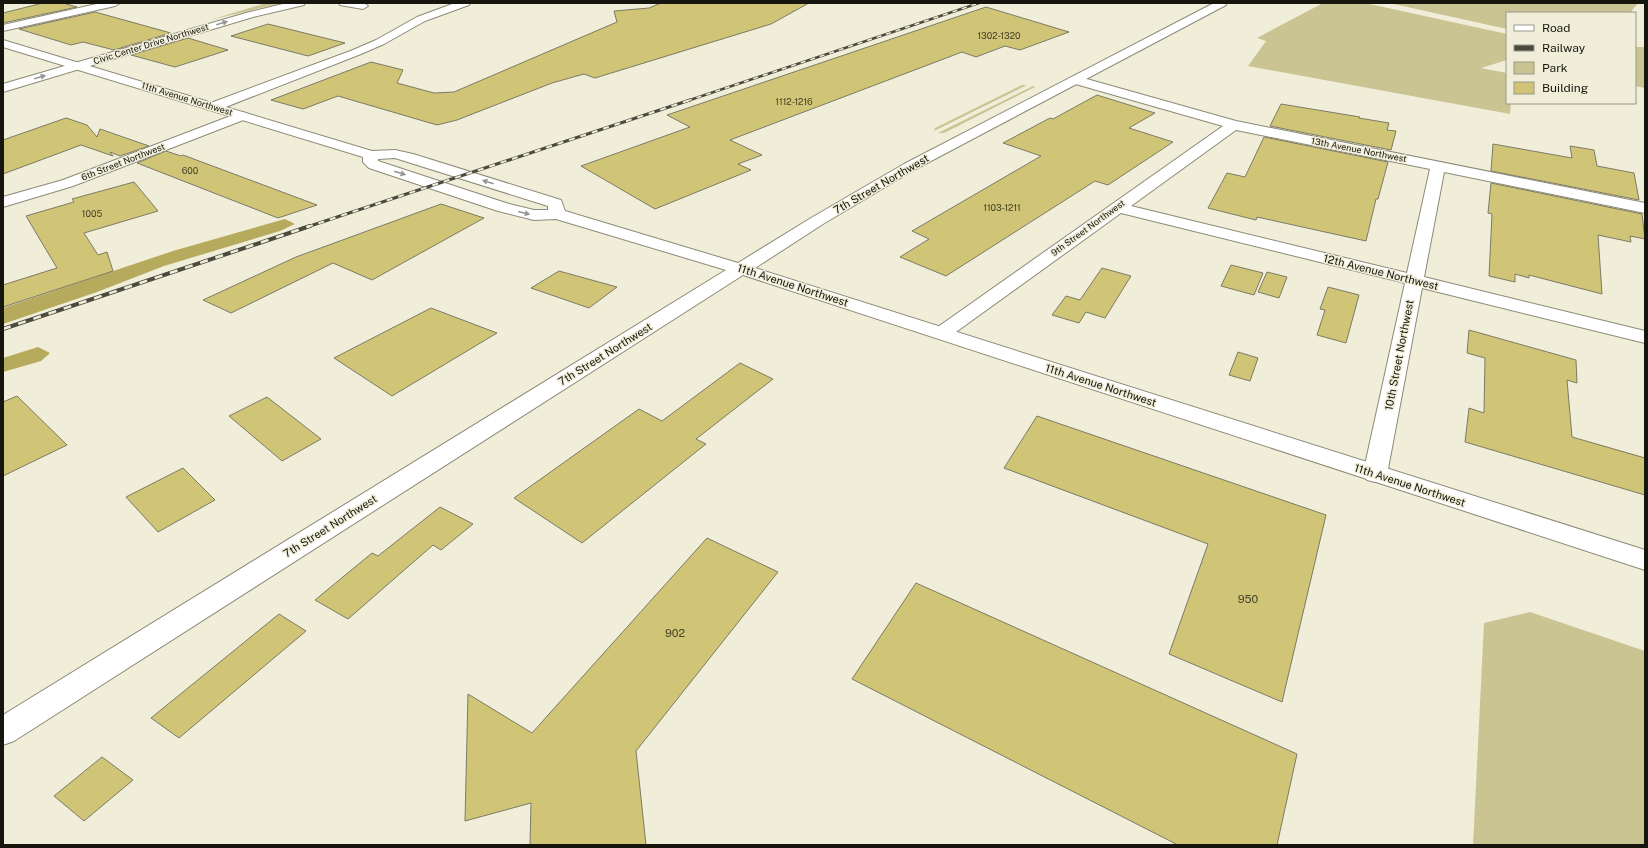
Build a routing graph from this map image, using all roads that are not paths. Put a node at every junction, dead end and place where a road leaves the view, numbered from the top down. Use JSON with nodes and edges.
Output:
{"nodes":[{"id":1,"x":115,"y":3,"type":"edge"},
{"id":2,"x":304,"y":3,"type":"edge"},
{"id":3,"x":344,"y":3,"type":"edge"},
{"id":4,"x":360,"y":3,"type":"edge"},
{"id":5,"x":465,"y":3,"type":"edge"},
{"id":6,"x":1222,"y":3,"type":"edge"},
{"id":7,"x":229,"y":10,"type":"dead end"},
{"id":8,"x":206,"y":16,"type":"dead end"},
{"id":9,"x":3,"y":28,"type":"edge"},
{"id":10,"x":3,"y":44,"type":"edge"},
{"id":11,"x":57,"y":60,"type":"junction"},
{"id":12,"x":78,"y":60,"type":"junction"},
{"id":13,"x":17,"y":72,"type":"dead end"},
{"id":14,"x":1076,"y":80,"type":"junction"},
{"id":15,"x":3,"y":88,"type":"edge"},
{"id":16,"x":213,"y":107,"type":"junction"},
{"id":17,"x":241,"y":116,"type":"junction"},
{"id":18,"x":1234,"y":125,"type":"junction"},
{"id":19,"x":1438,"y":166,"type":"junction"},
{"id":20,"x":3,"y":202,"type":"edge"},
{"id":21,"x":1117,"y":207,"type":"junction"},
{"id":22,"x":1645,"y":208,"type":"edge"},
{"id":23,"x":741,"y":269,"type":"junction"},
{"id":24,"x":1414,"y":281,"type":"junction"},
{"id":25,"x":942,"y":333,"type":"junction"},
{"id":26,"x":1645,"y":337,"type":"edge"},
{"id":27,"x":1375,"y":474,"type":"junction"},
{"id":28,"x":1645,"y":560,"type":"edge"},
{"id":29,"x":3,"y":731,"type":"edge"}],
"edges":[{"from":1,"to":9,"type":"main road"},
{"from":12,"to":2,"type":"main road","name":"Civic Center Drive Northwest","one_way":true},
{"from":3,"to":4,"type":"main road"},
{"from":5,"to":16,"type":"main road"},
{"from":6,"to":14,"type":"main road","name":"7th Street Northwest"},
{"from":7,"to":8,"type":"main road","name":"Civic Center Drive Northwest"},
{"from":10,"to":11,"type":"main road","name":"11th Avenue Northwest"},
{"from":11,"to":12,"type":"main road","name":"11th Avenue Northwest"},
{"from":11,"to":13,"type":"main road"},
{"from":15,"to":12,"type":"main road","name":"Civic Center Drive Northwest","one_way":true},
{"from":12,"to":16,"type":"main road","name":"11th Avenue Northwest"},
{"from":14,"to":18,"type":"main road","name":"13th Avenue Northwest"},
{"from":14,"to":23,"type":"main road","name":"7th Street Northwest"},
{"from":16,"to":17,"type":"main road","name":"11th Avenue Northwest"},
{"from":17,"to":20,"type":"main road","name":"6th Street Northwest"},
{"from":17,"to":23,"type":"main road","name":"11th Avenue Northwest"},
{"from":18,"to":19,"type":"main road","name":"13th Avenue Northwest"},
{"from":18,"to":21,"type":"main road","name":"9th Street Northwest"},
{"from":19,"to":22,"type":"main road","name":"13th Avenue Northwest"},
{"from":19,"to":24,"type":"main road","name":"10th Street Northwest"},
{"from":21,"to":24,"type":"main road","name":"12th Avenue Northwest"},
{"from":21,"to":25,"type":"main road","name":"9th Street Northwest"},
{"from":23,"to":25,"type":"main road","name":"11th Avenue Northwest"},
{"from":23,"to":29,"type":"main road","name":"7th Street Northwest"},
{"from":24,"to":26,"type":"main road","name":"12th Avenue Northwest"},
{"from":24,"to":27,"type":"main road","name":"10th Street Northwest"},
{"from":25,"to":27,"type":"main road","name":"11th Avenue Northwest"},
{"from":27,"to":28,"type":"main road","name":"11th Avenue Northwest"}]}
